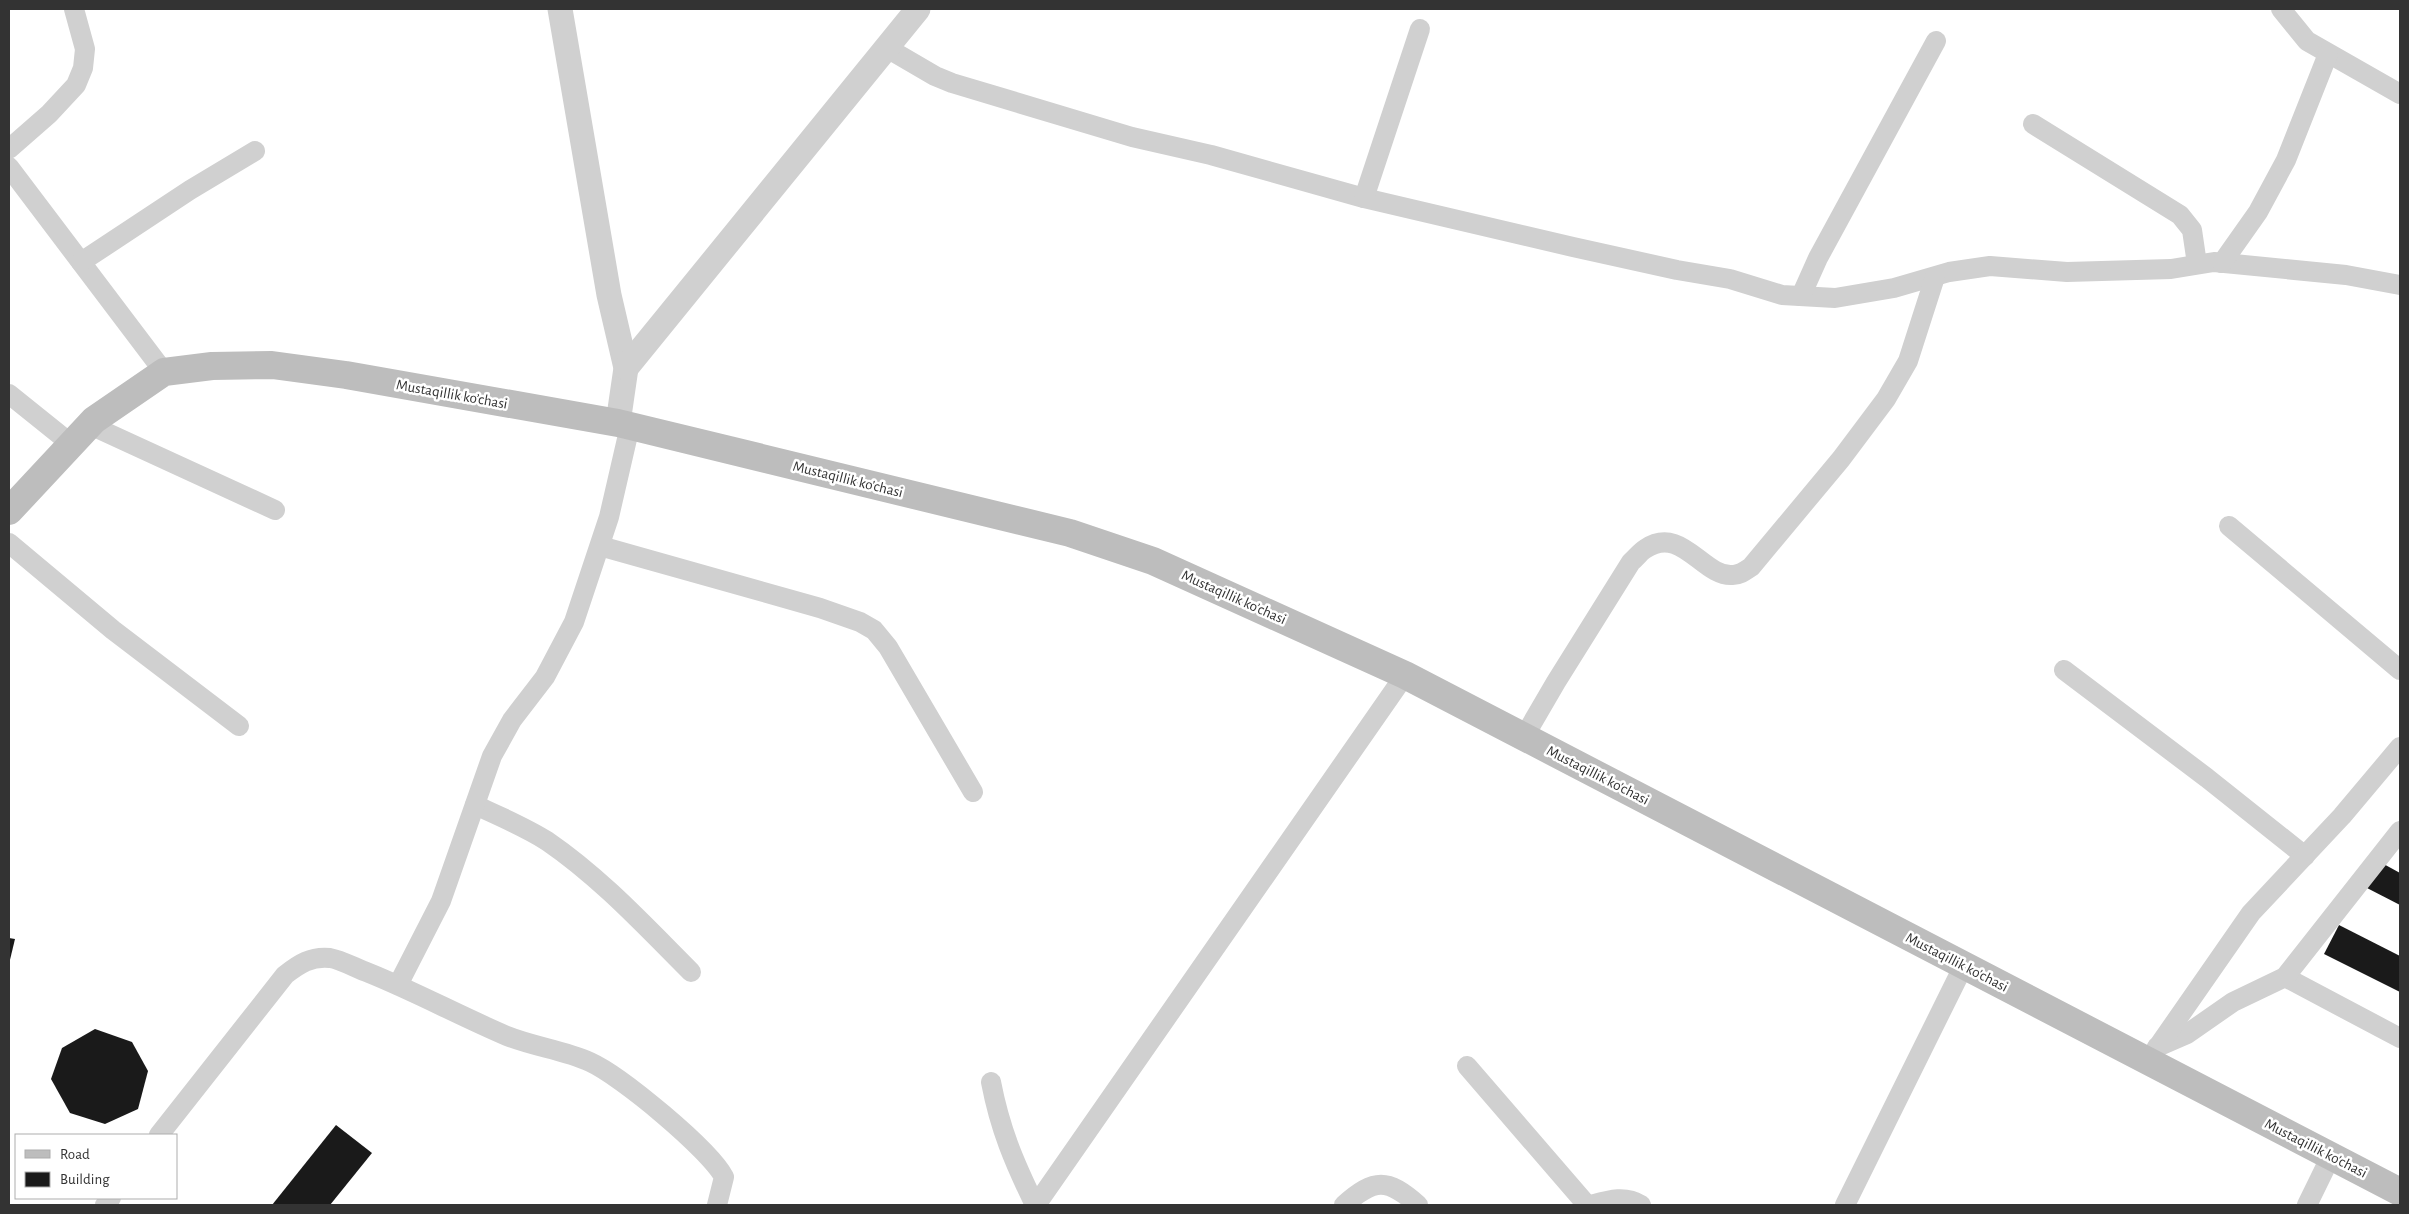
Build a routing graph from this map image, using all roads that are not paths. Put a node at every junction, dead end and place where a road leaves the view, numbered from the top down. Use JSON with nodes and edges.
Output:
{"nodes":[{"id":1,"x":74,"y":9,"type":"edge"},
{"id":2,"x":560,"y":9,"type":"edge"},
{"id":3,"x":918,"y":9,"type":"edge"},
{"id":4,"x":2281,"y":9,"type":"edge"},
{"id":5,"x":1420,"y":29,"type":"dead end"},
{"id":6,"x":1936,"y":41,"type":"dead end"},
{"id":7,"x":887,"y":48,"type":"junction"},
{"id":8,"x":2328,"y":54,"type":"junction"},
{"id":9,"x":2400,"y":94,"type":"edge"},
{"id":10,"x":2033,"y":124,"type":"dead end"},
{"id":11,"x":9,"y":149,"type":"edge"},
{"id":12,"x":255,"y":151,"type":"dead end"},
{"id":13,"x":9,"y":166,"type":"edge"},
{"id":14,"x":1364,"y":198,"type":"junction"},
{"id":15,"x":81,"y":262,"type":"junction"},
{"id":16,"x":2222,"y":263,"type":"junction"},
{"id":17,"x":2197,"y":264,"type":"junction"},
{"id":18,"x":1935,"y":277,"type":"junction"},
{"id":19,"x":2400,"y":285,"type":"edge"},
{"id":20,"x":1800,"y":296,"type":"junction"},
{"id":21,"x":626,"y":368,"type":"junction"},
{"id":22,"x":164,"y":372,"type":"junction"},
{"id":23,"x":9,"y":394,"type":"edge"},
{"id":24,"x":624,"y":424,"type":"junction"},
{"id":25,"x":90,"y":425,"type":"junction"},
{"id":26,"x":70,"y":443,"type":"junction"},
{"id":27,"x":275,"y":510,"type":"dead end"},
{"id":28,"x":9,"y":511,"type":"edge"},
{"id":29,"x":2229,"y":526,"type":"dead end"},
{"id":30,"x":9,"y":543,"type":"edge"},
{"id":31,"x":600,"y":546,"type":"junction"},
{"id":32,"x":2064,"y":670,"type":"dead end"},
{"id":33,"x":2400,"y":670,"type":"edge"},
{"id":34,"x":1405,"y":674,"type":"junction"},
{"id":35,"x":238,"y":726,"type":"dead end"},
{"id":36,"x":1524,"y":737,"type":"junction"},
{"id":37,"x":2400,"y":747,"type":"edge"},
{"id":38,"x":973,"y":792,"type":"dead end"},
{"id":39,"x":475,"y":804,"type":"junction"},
{"id":40,"x":2400,"y":831,"type":"edge"},
{"id":41,"x":2305,"y":856,"type":"junction"},
{"id":42,"x":1964,"y":965,"type":"junction"},
{"id":43,"x":691,"y":972,"type":"dead end"},
{"id":44,"x":2285,"y":977,"type":"junction"},
{"id":45,"x":398,"y":985,"type":"junction"},
{"id":46,"x":2400,"y":1038,"type":"edge"},
{"id":47,"x":2152,"y":1054,"type":"junction"},
{"id":48,"x":1467,"y":1066,"type":"dead end"},
{"id":49,"x":991,"y":1082,"type":"dead end"},
{"id":50,"x":160,"y":1134,"type":"edge"},
{"id":51,"x":2331,"y":1156,"type":"junction"},
{"id":52,"x":2400,"y":1192,"type":"edge"},
{"id":53,"x":718,"y":1205,"type":"edge"},
{"id":54,"x":1035,"y":1205,"type":"edge"},
{"id":55,"x":1344,"y":1205,"type":"edge"},
{"id":56,"x":1418,"y":1205,"type":"edge"},
{"id":57,"x":1587,"y":1205,"type":"edge"},
{"id":58,"x":1591,"y":1205,"type":"edge"},
{"id":59,"x":1641,"y":1205,"type":"edge"},
{"id":60,"x":1844,"y":1205,"type":"edge"},
{"id":61,"x":2307,"y":1205,"type":"edge"}],
"edges":[{"from":1,"to":11,"type":"street"},
{"from":2,"to":21,"type":"street"},
{"from":3,"to":7,"type":"street"},
{"from":4,"to":8,"type":"street"},
{"from":5,"to":14,"type":"street"},
{"from":6,"to":20,"type":"street"},
{"from":7,"to":14,"type":"street"},
{"from":7,"to":21,"type":"street"},
{"from":8,"to":9,"type":"street"},
{"from":8,"to":16,"type":"street"},
{"from":10,"to":17,"type":"street"},
{"from":12,"to":15,"type":"street"},
{"from":13,"to":15,"type":"street"},
{"from":14,"to":20,"type":"street"},
{"from":15,"to":22,"type":"street"},
{"from":16,"to":17,"type":"street"},
{"from":16,"to":19,"type":"street"},
{"from":17,"to":18,"type":"street"},
{"from":18,"to":20,"type":"street"},
{"from":18,"to":36,"type":"street"},
{"from":21,"to":24,"type":"street"},
{"from":22,"to":24,"type":"main road","name":"Mustaqillik ko’chasi"},
{"from":22,"to":25,"type":"main road","name":"Mustaqillik ko’chasi"},
{"from":23,"to":26,"type":"street"},
{"from":24,"to":31,"type":"street"},
{"from":24,"to":34,"type":"main road","name":"Mustaqillik ko’chasi"},
{"from":25,"to":26,"type":"main road","name":"Mustaqillik ko’chasi"},
{"from":25,"to":27,"type":"street"},
{"from":26,"to":28,"type":"main road","name":"Mustaqillik ko’chasi"},
{"from":29,"to":33,"type":"street"},
{"from":30,"to":35,"type":"street"},
{"from":31,"to":38,"type":"street"},
{"from":31,"to":39,"type":"street"},
{"from":32,"to":41,"type":"street"},
{"from":34,"to":36,"type":"main road","name":"Mustaqillik ko’chasi"},
{"from":34,"to":54,"type":"street"},
{"from":36,"to":42,"type":"main road","name":"Mustaqillik ko’chasi"},
{"from":37,"to":41,"type":"street"},
{"from":39,"to":43,"type":"street"},
{"from":39,"to":45,"type":"street"},
{"from":40,"to":44,"type":"street"},
{"from":41,"to":47,"type":"street"},
{"from":42,"to":47,"type":"main road","name":"Mustaqillik ko’chasi"},
{"from":42,"to":60,"type":"street"},
{"from":44,"to":46,"type":"street"},
{"from":44,"to":47,"type":"street"},
{"from":45,"to":50,"type":"street"},
{"from":45,"to":53,"type":"street"},
{"from":47,"to":51,"type":"main road","name":"Mustaqillik ko’chasi"},
{"from":48,"to":57,"type":"street"},
{"from":49,"to":54,"type":"street"},
{"from":51,"to":52,"type":"main road","name":"Mustaqillik ko’chasi"},
{"from":51,"to":61,"type":"street"},
{"from":55,"to":56,"type":"street"},
{"from":58,"to":59,"type":"street"}]}
